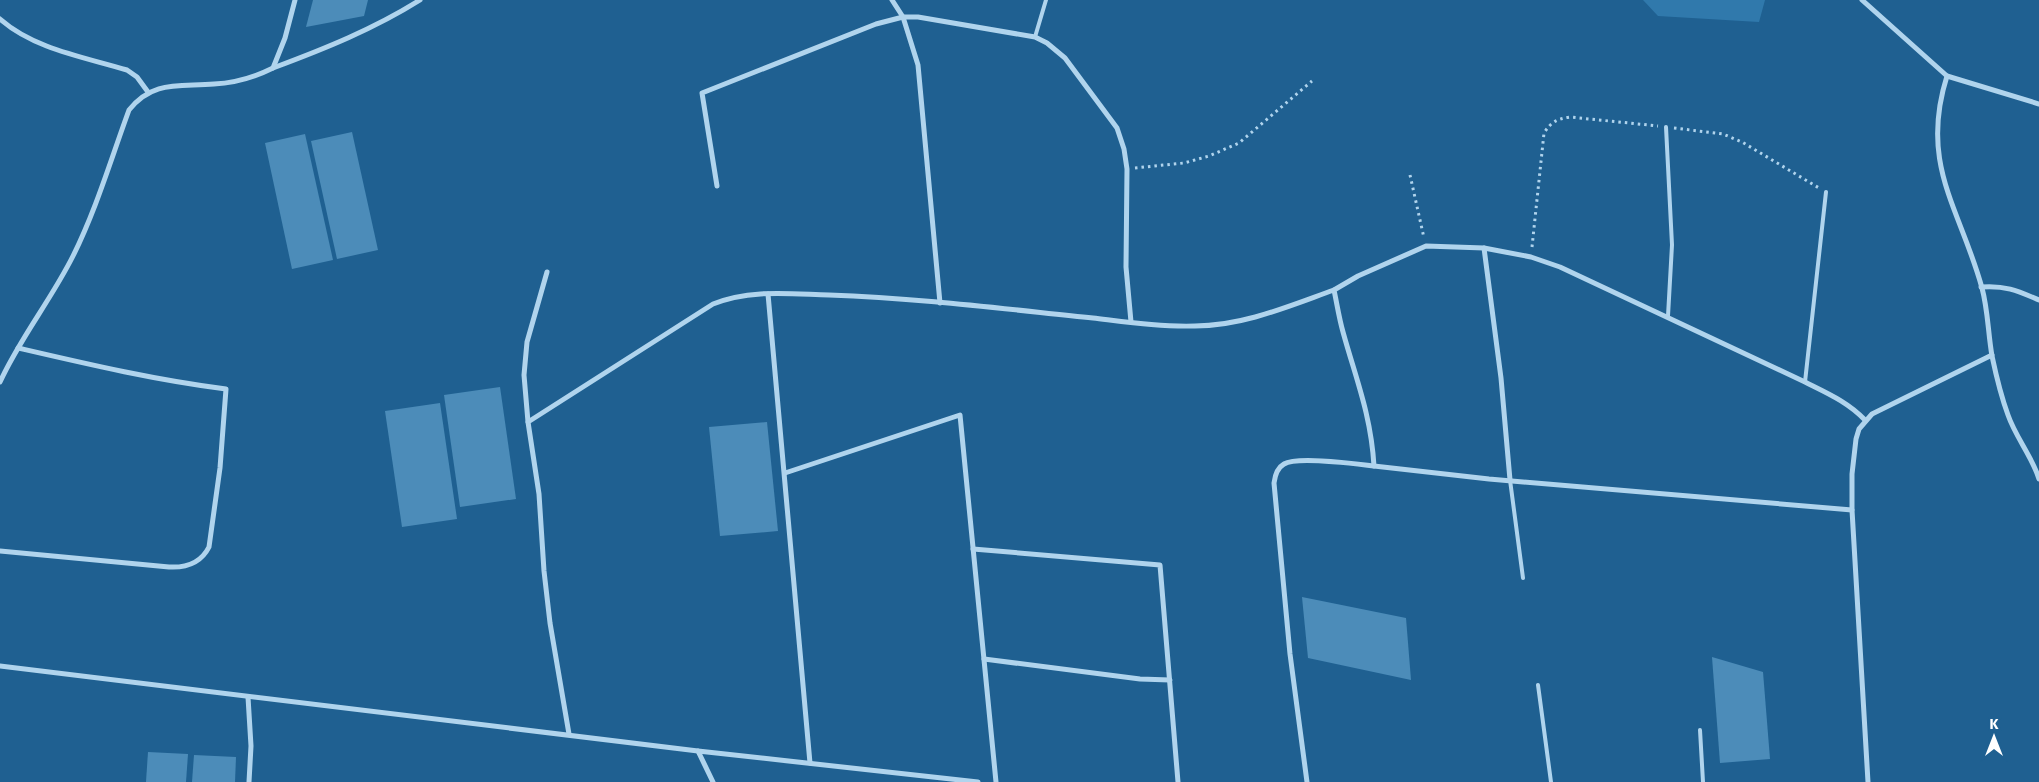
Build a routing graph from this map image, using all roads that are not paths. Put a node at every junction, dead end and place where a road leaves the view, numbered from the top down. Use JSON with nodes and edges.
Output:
{"nodes":[{"id":1,"x":295,"y":0,"type":"edge"},
{"id":2,"x":420,"y":0,"type":"edge"},
{"id":3,"x":892,"y":0,"type":"edge"},
{"id":4,"x":1046,"y":0,"type":"edge"},
{"id":5,"x":1862,"y":0,"type":"edge"},
{"id":6,"x":903,"y":17,"type":"junction"},
{"id":7,"x":0,"y":19,"type":"edge"},
{"id":8,"x":1035,"y":37,"type":"junction"},
{"id":9,"x":273,"y":68,"type":"junction"},
{"id":10,"x":1948,"y":76,"type":"junction"},
{"id":11,"x":148,"y":92,"type":"junction"},
{"id":12,"x":2039,"y":104,"type":"edge"},
{"id":13,"x":1666,"y":127,"type":"road end"},
{"id":14,"x":717,"y":186,"type":"dead end"},
{"id":15,"x":1826,"y":192,"type":"road end"},
{"id":16,"x":1484,"y":248,"type":"junction"},
{"id":17,"x":547,"y":272,"type":"dead end"},
{"id":18,"x":1982,"y":287,"type":"junction"},
{"id":19,"x":1334,"y":290,"type":"junction"},
{"id":20,"x":768,"y":294,"type":"junction"},
{"id":21,"x":2039,"y":300,"type":"edge"},
{"id":22,"x":940,"y":303,"type":"junction"},
{"id":23,"x":1668,"y":316,"type":"junction"},
{"id":24,"x":1131,"y":322,"type":"junction"},
{"id":25,"x":18,"y":348,"type":"junction"},
{"id":26,"x":1992,"y":356,"type":"junction"},
{"id":27,"x":0,"y":366,"type":"edge"},
{"id":28,"x":6,"y":369,"type":"junction"},
{"id":29,"x":0,"y":382,"type":"edge"},
{"id":30,"x":1805,"y":382,"type":"junction"},
{"id":31,"x":1865,"y":420,"type":"junction"},
{"id":32,"x":528,"y":422,"type":"junction"},
{"id":33,"x":1374,"y":466,"type":"junction"},
{"id":34,"x":785,"y":473,"type":"junction"},
{"id":35,"x":1510,"y":480,"type":"junction"},
{"id":36,"x":2039,"y":480,"type":"edge"},
{"id":37,"x":1852,"y":510,"type":"junction"},
{"id":38,"x":973,"y":549,"type":"junction"},
{"id":39,"x":0,"y":551,"type":"edge"},
{"id":40,"x":1523,"y":578,"type":"dead end"},
{"id":41,"x":984,"y":659,"type":"junction"},
{"id":42,"x":0,"y":666,"type":"edge"},
{"id":43,"x":1170,"y":680,"type":"junction"},
{"id":44,"x":1538,"y":684,"type":"dead end"},
{"id":45,"x":248,"y":697,"type":"junction"},
{"id":46,"x":1700,"y":730,"type":"dead end"},
{"id":47,"x":569,"y":734,"type":"junction"},
{"id":48,"x":698,"y":751,"type":"junction"},
{"id":49,"x":810,"y":763,"type":"junction"},
{"id":50,"x":249,"y":782,"type":"edge"},
{"id":51,"x":714,"y":782,"type":"edge"},
{"id":52,"x":977,"y":782,"type":"edge"},
{"id":53,"x":996,"y":782,"type":"edge"},
{"id":54,"x":1178,"y":782,"type":"edge"},
{"id":55,"x":1307,"y":782,"type":"edge"},
{"id":56,"x":1551,"y":782,"type":"edge"},
{"id":57,"x":1704,"y":782,"type":"edge"},
{"id":58,"x":1868,"y":782,"type":"edge"}],
"edges":[{"from":1,"to":9,"type":"street"},
{"from":2,"to":9,"type":"street"},
{"from":3,"to":6,"type":"street"},
{"from":4,"to":8,"type":"lane"},
{"from":5,"to":10,"type":"street"},
{"from":6,"to":8,"type":"street"},
{"from":6,"to":14,"type":"street"},
{"from":6,"to":22,"type":"street"},
{"from":7,"to":11,"type":"street"},
{"from":8,"to":24,"type":"street"},
{"from":9,"to":11,"type":"street"},
{"from":10,"to":12,"type":"street"},
{"from":10,"to":18,"type":"street"},
{"from":11,"to":25,"type":"street"},
{"from":13,"to":23,"type":"lane"},
{"from":15,"to":30,"type":"lane"},
{"from":16,"to":19,"type":"street"},
{"from":16,"to":23,"type":"street"},
{"from":16,"to":35,"type":"street"},
{"from":17,"to":32,"type":"street"},
{"from":18,"to":21,"type":"street"},
{"from":18,"to":26,"type":"street"},
{"from":19,"to":24,"type":"street"},
{"from":19,"to":33,"type":"street"},
{"from":20,"to":22,"type":"street"},
{"from":20,"to":32,"type":"street"},
{"from":20,"to":34,"type":"street"},
{"from":22,"to":24,"type":"street"},
{"from":23,"to":30,"type":"street"},
{"from":25,"to":28,"type":"street"},
{"from":25,"to":39,"type":"street"},
{"from":26,"to":31,"type":"street"},
{"from":26,"to":36,"type":"street"},
{"from":27,"to":28,"type":"street"},
{"from":28,"to":29,"type":"street"},
{"from":30,"to":31,"type":"street"},
{"from":31,"to":37,"type":"street"},
{"from":32,"to":47,"type":"street"},
{"from":33,"to":35,"type":"street"},
{"from":33,"to":55,"type":"street"},
{"from":34,"to":38,"type":"street"},
{"from":34,"to":49,"type":"street"},
{"from":35,"to":37,"type":"street"},
{"from":35,"to":40,"type":"lane"},
{"from":37,"to":58,"type":"street"},
{"from":38,"to":41,"type":"street"},
{"from":38,"to":43,"type":"street"},
{"from":41,"to":43,"type":"street"},
{"from":41,"to":53,"type":"street"},
{"from":42,"to":45,"type":"street"},
{"from":43,"to":54,"type":"street"},
{"from":44,"to":56,"type":"lane"},
{"from":45,"to":47,"type":"street"},
{"from":45,"to":50,"type":"street"},
{"from":46,"to":57,"type":"lane"},
{"from":47,"to":48,"type":"street"},
{"from":48,"to":49,"type":"street"},
{"from":48,"to":51,"type":"street"},
{"from":49,"to":52,"type":"street"}]}
